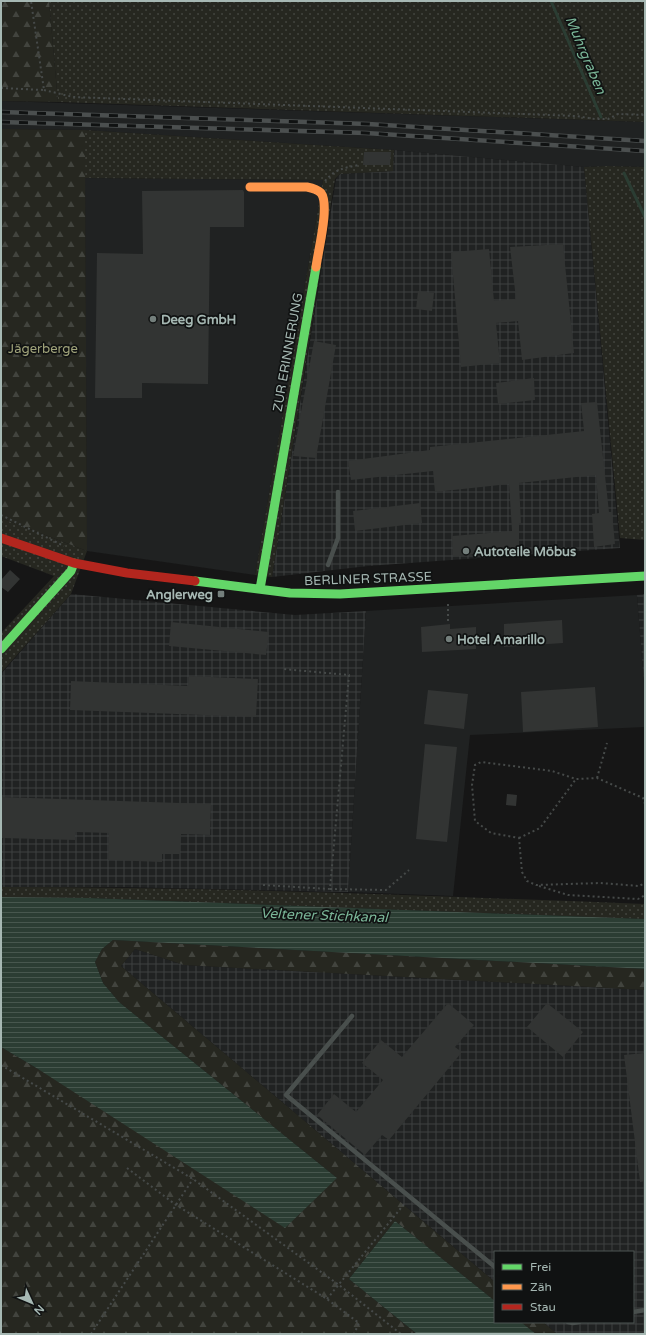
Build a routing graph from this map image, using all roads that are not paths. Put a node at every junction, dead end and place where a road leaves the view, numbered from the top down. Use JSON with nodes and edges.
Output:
{"nodes":[{"id":1,"x":250,"y":187,"type":"dead end"},
{"id":2,"x":338,"y":492,"type":"dead end"},
{"id":3,"x":1,"y":538,"type":"edge"},
{"id":4,"x":74,"y":563,"type":"junction"},
{"id":5,"x":328,"y":565,"type":"dead end"},
{"id":6,"x":645,"y":576,"type":"edge"},
{"id":7,"x":260,"y":589,"type":"junction"},
{"id":8,"x":1,"y":649,"type":"edge"},
{"id":9,"x":352,"y":1016,"type":"dead end"},
{"id":10,"x":494,"y":1266,"type":"edge"},
{"id":11,"x":645,"y":1310,"type":"edge"},
{"id":12,"x":634,"y":1312,"type":"edge"}],
"edges":[{"from":1,"to":7,"type":"main road","name":"ZUR ERINNERUNG"},
{"from":2,"to":5,"type":"lane"},
{"from":3,"to":4,"type":"main road","name":"BERLINER STRASSE"},
{"from":4,"to":7,"type":"main road","name":"BERLINER STRASSE"},
{"from":4,"to":8,"type":"main road"},
{"from":6,"to":7,"type":"main road","name":"BERLINER STRASSE"},
{"from":9,"to":10,"type":"lane"},
{"from":11,"to":12,"type":"lane"}]}
